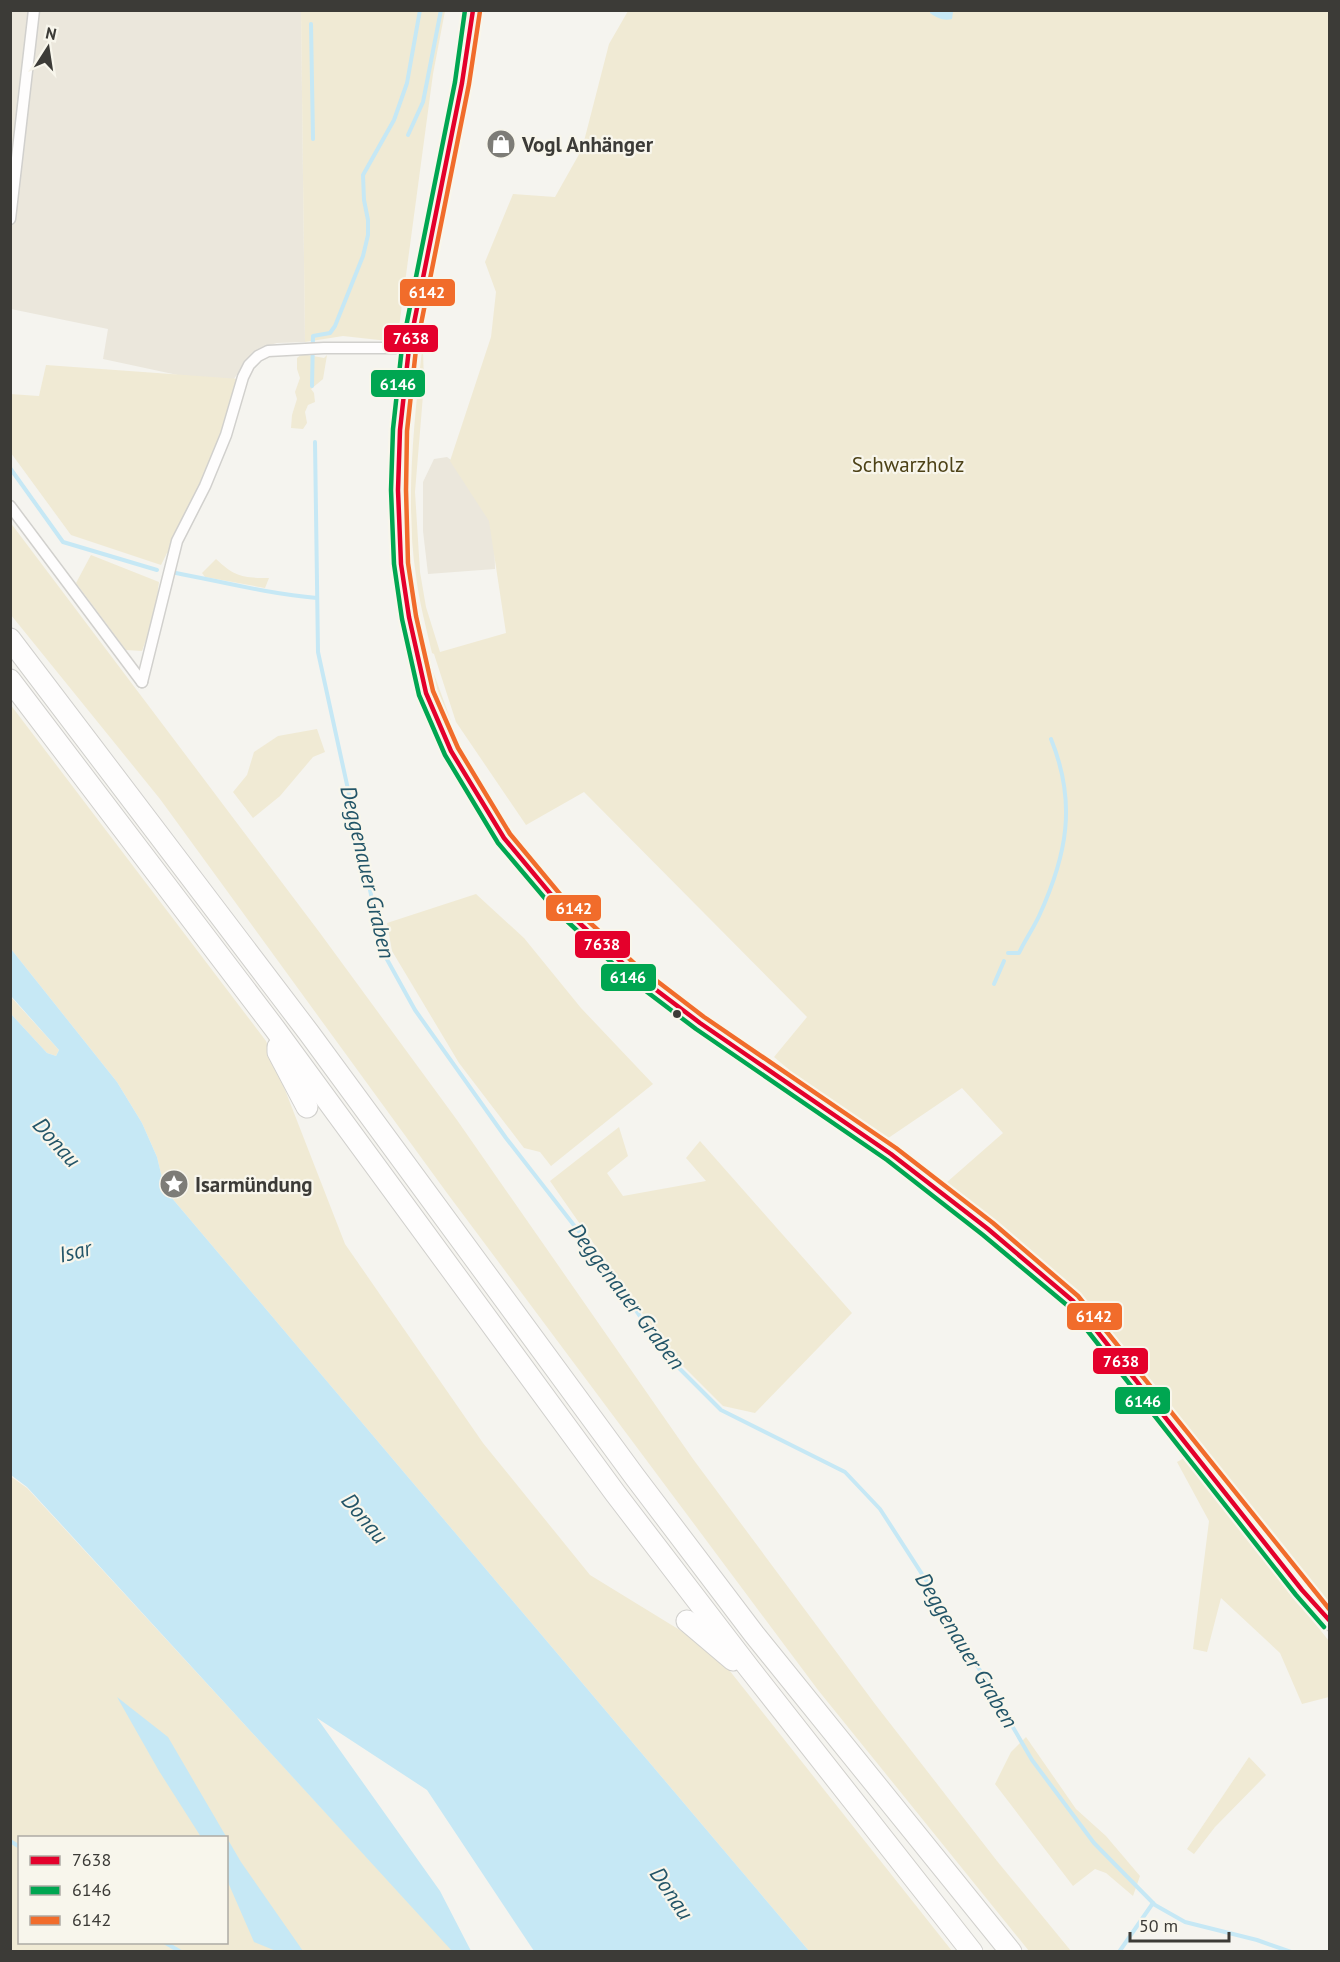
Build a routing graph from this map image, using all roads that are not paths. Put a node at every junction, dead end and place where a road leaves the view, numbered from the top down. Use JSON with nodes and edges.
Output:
{"nodes":[{"id":1,"x":34,"y":10,"type":"edge"},
{"id":2,"x":473,"y":10,"type":"edge"},
{"id":3,"x":10,"y":219,"type":"edge"},
{"id":4,"x":409,"y":348,"type":"junction"},
{"id":5,"x":10,"y":506,"type":"edge"},
{"id":6,"x":10,"y":639,"type":"edge"},
{"id":7,"x":10,"y":680,"type":"edge"},
{"id":8,"x":275,"y":1029,"type":"junction"},
{"id":9,"x":307,"y":1107,"type":"dead end"},
{"id":10,"x":687,"y":1621,"type":"dead end"},
{"id":11,"x":1329,"y":1622,"type":"edge"},
{"id":12,"x":749,"y":1668,"type":"junction"},
{"id":13,"x":972,"y":1952,"type":"edge"},
{"id":14,"x":1011,"y":1952,"type":"edge"}],
"edges":[{"from":1,"to":3,"type":"street"},
{"from":2,"to":4,"type":"main road"},
{"from":4,"to":5,"type":"street"},
{"from":4,"to":11,"type":"main road"},
{"from":6,"to":14,"type":"highway"},
{"from":7,"to":8,"type":"highway"},
{"from":8,"to":9,"type":"highway"},
{"from":8,"to":12,"type":"highway"},
{"from":10,"to":12,"type":"highway"},
{"from":12,"to":13,"type":"highway"}]}
